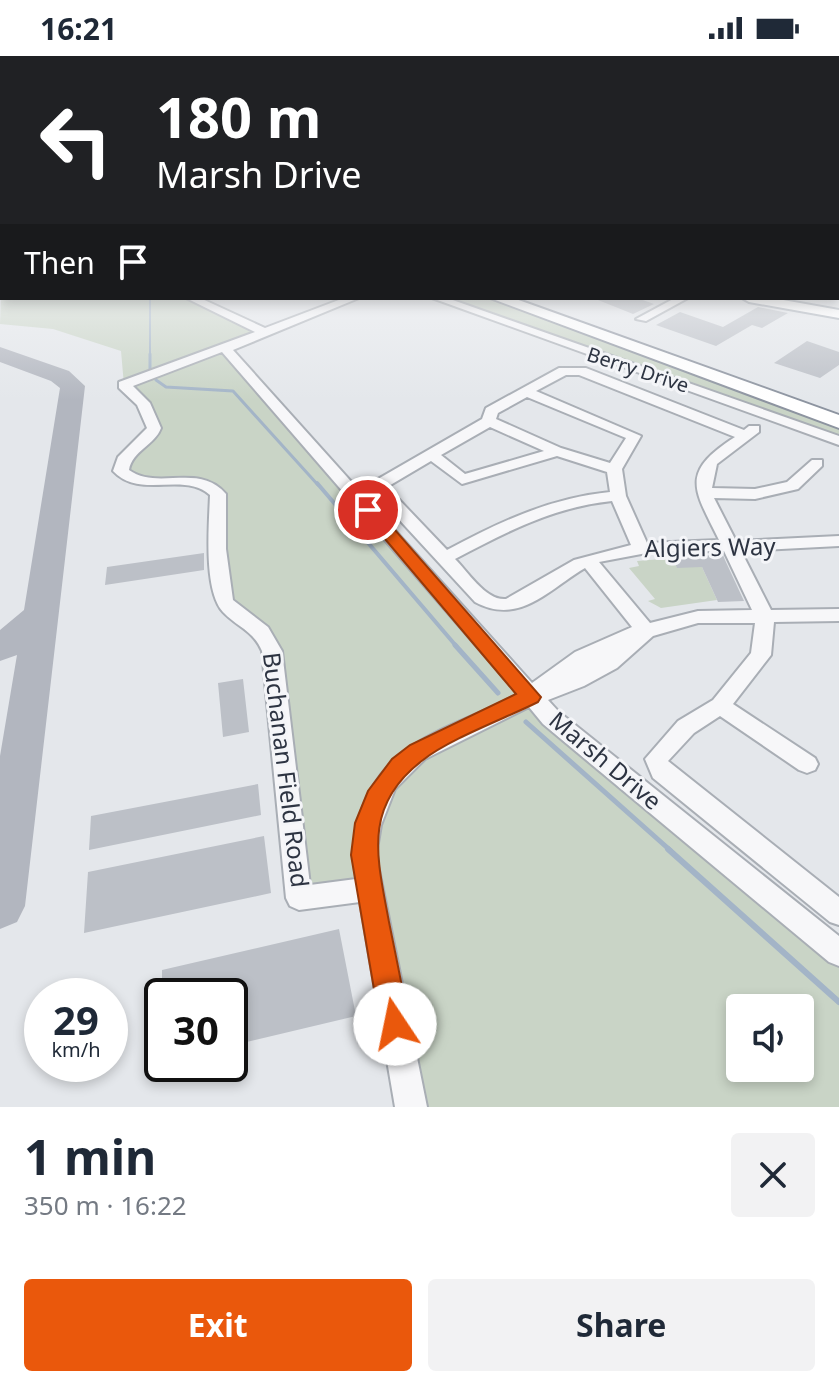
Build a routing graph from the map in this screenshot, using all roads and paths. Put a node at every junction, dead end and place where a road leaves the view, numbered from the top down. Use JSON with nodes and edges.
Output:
{"nodes":[{"id":1,"x":200,"y":302,"type":"edge"},
{"id":2,"x":342,"y":302,"type":"edge"},
{"id":3,"x":344,"y":302,"type":"edge"},
{"id":4,"x":448,"y":302,"type":"edge"},
{"id":5,"x":509,"y":302,"type":"edge"},
{"id":6,"x":540,"y":302,"type":"edge"},
{"id":7,"x":675,"y":302,"type":"edge"},
{"id":8,"x":772,"y":302,"type":"edge"},
{"id":9,"x":806,"y":302,"type":"edge"},
{"id":10,"x":839,"y":308,"type":"edge"},
{"id":11,"x":839,"y":314,"type":"edge"},
{"id":12,"x":642,"y":319,"type":"dead end"},
{"id":13,"x":263,"y":331,"type":"junction"},
{"id":14,"x":239,"y":351,"type":"junction"},
{"id":15,"x":526,"y":392,"type":"junction"},
{"id":16,"x":839,"y":406,"type":"edge"},
{"id":17,"x":489,"y":421,"type":"junction"},
{"id":18,"x":839,"y":422,"type":"edge"},
{"id":19,"x":839,"y":441,"type":"edge"},
{"id":20,"x":556,"y":451,"type":"junction"},
{"id":21,"x":430,"y":453,"type":"junction"},
{"id":22,"x":817,"y":463,"type":"dead end"},
{"id":23,"x":614,"y":469,"type":"junction"},
{"id":24,"x":704,"y":493,"type":"junction"},
{"id":25,"x":618,"y":496,"type":"junction"},
{"id":26,"x":839,"y":541,"type":"edge"},
{"id":27,"x":730,"y":544,"type":"junction"},
{"id":28,"x":641,"y":547,"type":"junction"},
{"id":29,"x":446,"y":557,"type":"junction"},
{"id":30,"x":588,"y":560,"type":"junction"},
{"id":31,"x":839,"y":615,"type":"edge"},
{"id":32,"x":765,"y":617,"type":"junction"},
{"id":33,"x":646,"y":631,"type":"junction"},
{"id":34,"x":531,"y":697,"type":"junction"},
{"id":35,"x":720,"y":706,"type":"junction"},
{"id":36,"x":807,"y":764,"type":"dead end"},
{"id":37,"x":369,"y":889,"type":"junction"},
{"id":38,"x":839,"y":913,"type":"edge"},
{"id":39,"x":839,"y":953,"type":"edge"},
{"id":40,"x":411,"y":1107,"type":"edge"}],
"edges":[{"from":1,"to":13,"type":"street"},
{"from":2,"to":13,"type":"street"},
{"from":3,"to":14,"type":"street"},
{"from":4,"to":19,"type":"street","name":"Berry Drive"},
{"from":5,"to":18,"type":"highway"},
{"from":6,"to":16,"type":"highway"},
{"from":7,"to":12,"type":"street"},
{"from":8,"to":11,"type":"main road"},
{"from":9,"to":10,"type":"main road"},
{"from":13,"to":14,"type":"street"},
{"from":14,"to":34,"type":"street","name":"Marsh Drive"},
{"from":14,"to":37,"type":"street","name":"Buchanan Field Road"},
{"from":15,"to":17,"type":"street"},
{"from":15,"to":23,"type":"street"},
{"from":15,"to":24,"type":"street"},
{"from":17,"to":20,"type":"street"},
{"from":17,"to":21,"type":"street"},
{"from":20,"to":21,"type":"street"},
{"from":20,"to":23,"type":"street"},
{"from":21,"to":29,"type":"street"},
{"from":22,"to":24,"type":"street"},
{"from":23,"to":25,"type":"street"},
{"from":24,"to":27,"type":"street"},
{"from":25,"to":28,"type":"street"},
{"from":25,"to":29,"type":"street"},
{"from":26,"to":27,"type":"street","name":"Algiers Way"},
{"from":27,"to":28,"type":"street","name":"Algiers Way"},
{"from":27,"to":32,"type":"street"},
{"from":28,"to":30,"type":"street","name":"Algiers Way"},
{"from":29,"to":30,"type":"street","name":"Algiers Way"},
{"from":30,"to":33,"type":"street"},
{"from":31,"to":32,"type":"street"},
{"from":32,"to":33,"type":"street"},
{"from":32,"to":35,"type":"street"},
{"from":33,"to":34,"type":"street"},
{"from":34,"to":37,"type":"street"},
{"from":34,"to":39,"type":"street","name":"Marsh Drive"},
{"from":35,"to":36,"type":"street"},
{"from":35,"to":38,"type":"street"},
{"from":37,"to":40,"type":"street"}]}
